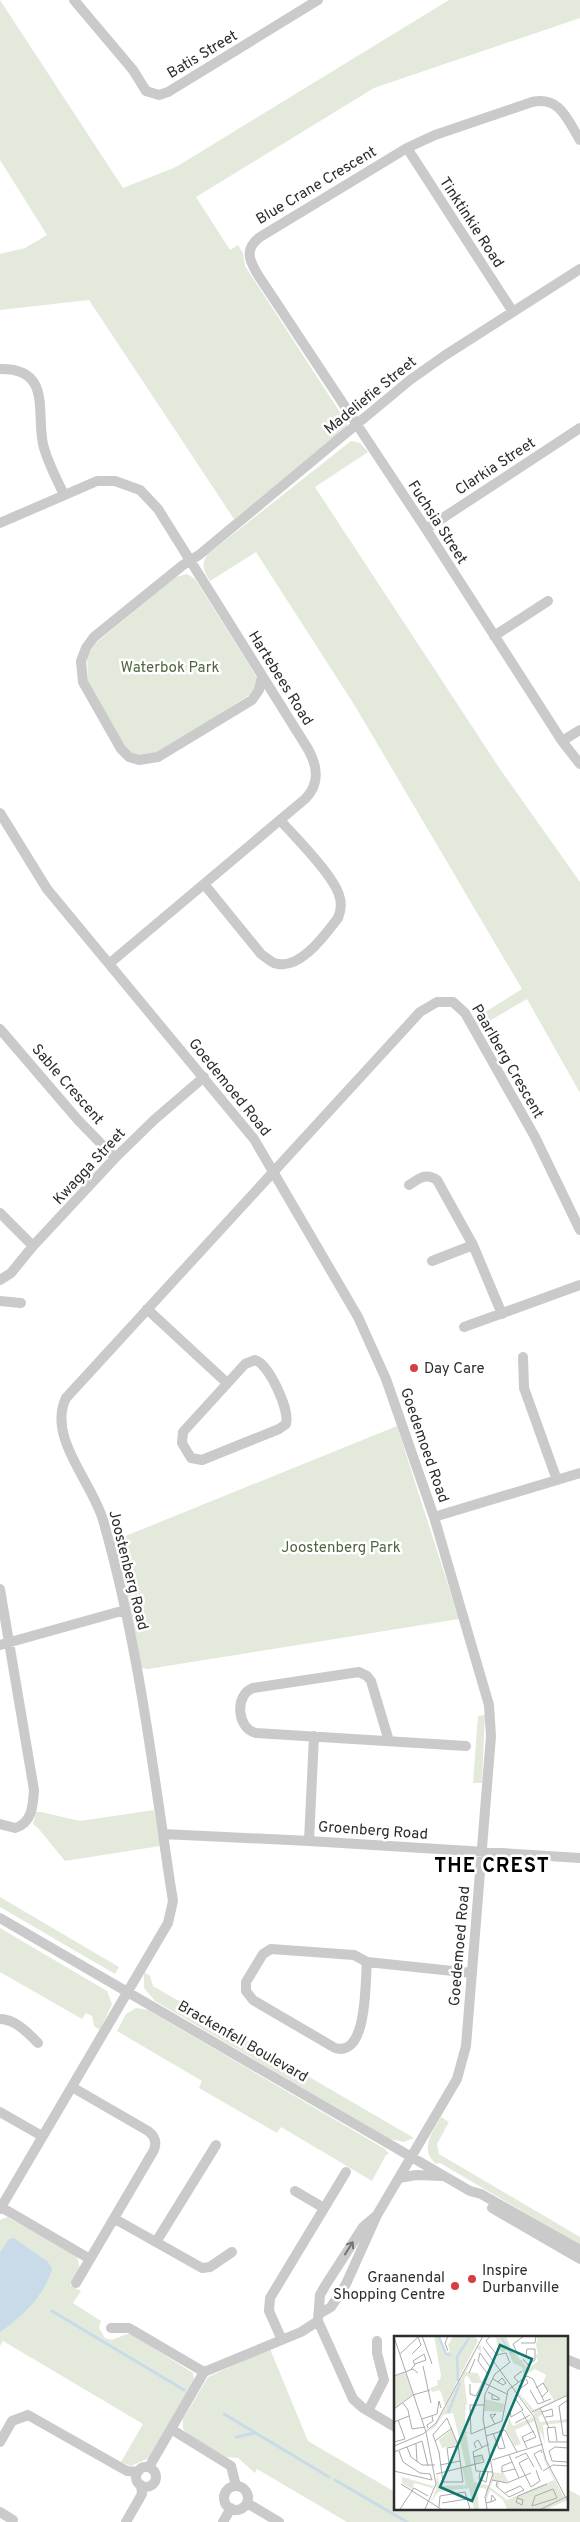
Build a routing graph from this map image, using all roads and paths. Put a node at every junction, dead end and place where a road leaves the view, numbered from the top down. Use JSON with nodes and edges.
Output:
{"nodes":[{"id":1,"x":318,"y":0,"type":"edge"},
{"id":2,"x":78,"y":1,"type":"edge"},
{"id":3,"x":580,"y":140,"type":"edge"},
{"id":4,"x":407,"y":148,"type":"junction"},
{"id":5,"x":580,"y":269,"type":"edge"},
{"id":6,"x":513,"y":312,"type":"junction"},
{"id":7,"x":0,"y":369,"type":"edge"},
{"id":8,"x":356,"y":425,"type":"junction"},
{"id":9,"x":580,"y":428,"type":"edge"},
{"id":10,"x":64,"y":495,"type":"junction"},
{"id":11,"x":0,"y":523,"type":"edge"},
{"id":12,"x":426,"y":529,"type":"junction"},
{"id":13,"x":190,"y":560,"type":"junction"},
{"id":14,"x":548,"y":601,"type":"dead end"},
{"id":15,"x":494,"y":636,"type":"junction"},
{"id":16,"x":262,"y":676,"type":"junction"},
{"id":17,"x":580,"y":730,"type":"edge"},
{"id":18,"x":562,"y":741,"type":"junction"},
{"id":19,"x":580,"y":764,"type":"edge"},
{"id":20,"x":0,"y":813,"type":"edge"},
{"id":21,"x":280,"y":820,"type":"junction"},
{"id":22,"x":204,"y":884,"type":"junction"},
{"id":23,"x":110,"y":963,"type":"junction"},
{"id":24,"x":0,"y":1029,"type":"edge"},
{"id":25,"x":204,"y":1077,"type":"junction"},
{"id":26,"x":115,"y":1158,"type":"junction"},
{"id":27,"x":275,"y":1172,"type":"junction"},
{"id":28,"x":409,"y":1185,"type":"dead end"},
{"id":29,"x":0,"y":1213,"type":"edge"},
{"id":30,"x":580,"y":1230,"type":"edge"},
{"id":31,"x":473,"y":1245,"type":"junction"},
{"id":32,"x":33,"y":1246,"type":"junction"},
{"id":33,"x":432,"y":1261,"type":"dead end"},
{"id":34,"x":0,"y":1280,"type":"edge"},
{"id":35,"x":580,"y":1284,"type":"edge"},
{"id":36,"x":0,"y":1301,"type":"edge"},
{"id":37,"x":21,"y":1304,"type":"dead end"},
{"id":38,"x":148,"y":1309,"type":"junction"},
{"id":39,"x":502,"y":1314,"type":"junction"},
{"id":40,"x":464,"y":1328,"type":"dead end"},
{"id":41,"x":523,"y":1357,"type":"dead end"},
{"id":42,"x":227,"y":1383,"type":"junction"},
{"id":43,"x":580,"y":1473,"type":"edge"},
{"id":44,"x":556,"y":1480,"type":"junction"},
{"id":45,"x":434,"y":1517,"type":"junction"},
{"id":46,"x":0,"y":1588,"type":"edge"},
{"id":47,"x":125,"y":1610,"type":"junction"},
{"id":48,"x":5,"y":1644,"type":"edge"},
{"id":49,"x":314,"y":1736,"type":"junction"},
{"id":50,"x":389,"y":1741,"type":"junction"},
{"id":51,"x":466,"y":1746,"type":"dead end"},
{"id":52,"x":0,"y":1824,"type":"edge"},
{"id":53,"x":163,"y":1834,"type":"junction"},
{"id":54,"x":308,"y":1841,"type":"junction"},
{"id":55,"x":482,"y":1852,"type":"junction"},
{"id":56,"x":580,"y":1858,"type":"edge"},
{"id":57,"x":0,"y":1918,"type":"edge"},
{"id":58,"x":367,"y":1962,"type":"junction"},
{"id":59,"x":472,"y":1973,"type":"junction"},
{"id":60,"x":128,"y":1992,"type":"junction"},
{"id":61,"x":0,"y":2019,"type":"edge"},
{"id":62,"x":38,"y":2043,"type":"dead end"},
{"id":63,"x":72,"y":2087,"type":"junction"},
{"id":64,"x":0,"y":2112,"type":"edge"},
{"id":65,"x":42,"y":2136,"type":"junction"},
{"id":66,"x":216,"y":2145,"type":"dead end"},
{"id":67,"x":411,"y":2157,"type":"junction"},
{"id":68,"x":346,"y":2172,"type":"dead end"},
{"id":69,"x":444,"y":2176,"type":"junction"},
{"id":70,"x":399,"y":2178,"type":"junction"},
{"id":71,"x":295,"y":2191,"type":"dead end"},
{"id":72,"x":470,"y":2191,"type":"junction"},
{"id":73,"x":1,"y":2208,"type":"edge"},
{"id":74,"x":324,"y":2208,"type":"junction"},
{"id":75,"x":377,"y":2215,"type":"junction"},
{"id":76,"x":115,"y":2219,"type":"junction"},
{"id":77,"x":156,"y":2242,"type":"junction"},
{"id":78,"x":580,"y":2250,"type":"edge"},
{"id":79,"x":232,"y":2252,"type":"dead end"},
{"id":80,"x":90,"y":2259,"type":"junction"},
{"id":81,"x":580,"y":2259,"type":"edge"},
{"id":82,"x":76,"y":2283,"type":"dead end"},
{"id":83,"x":318,"y":2317,"type":"junction"},
{"id":84,"x":111,"y":2328,"type":"dead end"},
{"id":85,"x":282,"y":2340,"type":"junction"},
{"id":86,"x":377,"y":2340,"type":"dead end"},
{"id":87,"x":568,"y":2360,"type":"edge"},
{"id":88,"x":580,"y":2365,"type":"edge"},
{"id":89,"x":204,"y":2372,"type":"junction"},
{"id":90,"x":368,"y":2411,"type":"junction"},
{"id":91,"x":394,"y":2426,"type":"edge"},
{"id":92,"x":171,"y":2429,"type":"junction"},
{"id":93,"x":0,"y":2442,"type":"edge"},
{"id":94,"x":149,"y":2467,"type":"junction"},
{"id":95,"x":138,"y":2472,"type":"junction"},
{"id":96,"x":141,"y":2485,"type":"junction"},
{"id":97,"x":236,"y":2486,"type":"junction"},
{"id":98,"x":247,"y":2503,"type":"junction"},
{"id":99,"x":231,"y":2508,"type":"junction"},
{"id":100,"x":0,"y":2512,"type":"edge"},
{"id":101,"x":13,"y":2520,"type":"dead end"},
{"id":102,"x":126,"y":2522,"type":"edge"},
{"id":103,"x":223,"y":2522,"type":"edge"},
{"id":104,"x":279,"y":2522,"type":"edge"}],
"edges":[{"from":1,"to":2,"type":"street","name":"Batis Street"},
{"from":3,"to":4,"type":"street","name":"Blue Crane Crescent"},
{"from":4,"to":6,"type":"street","name":"Tinktinkie Road"},
{"from":4,"to":8,"type":"street","name":"Blue Crane Crescent"},
{"from":5,"to":6,"type":"street","name":"Madeliefie Street"},
{"from":6,"to":8,"type":"street","name":"Madeliefie Street"},
{"from":7,"to":10,"type":"street"},
{"from":8,"to":12,"type":"street","name":"Fuchsia Street"},
{"from":8,"to":13,"type":"street","name":"Madeliefie Street"},
{"from":9,"to":12,"type":"street","name":"Clarkia Street"},
{"from":10,"to":11,"type":"street","name":"Hartebees Road"},
{"from":10,"to":13,"type":"street","name":"Hartebees Road"},
{"from":12,"to":15,"type":"street","name":"Fuchsia Street"},
{"from":13,"to":16,"type":"street","name":"Hartebees Road"},
{"from":13,"to":16,"type":"street","name":"Madeliefie Street"},
{"from":14,"to":15,"type":"street"},
{"from":15,"to":18,"type":"street","name":"Fuchsia Street"},
{"from":16,"to":21,"type":"street","name":"Hartebees Road"},
{"from":17,"to":18,"type":"street"},
{"from":18,"to":19,"type":"street","name":"Fuchsia Street"},
{"from":20,"to":23,"type":"street","name":"Goedemoed Road"},
{"from":21,"to":22,"type":"street","name":"Hartebees Road"},
{"from":21,"to":22,"type":"street"},
{"from":22,"to":23,"type":"street","name":"Hartebees Road"},
{"from":23,"to":25,"type":"street","name":"Goedemoed Road"},
{"from":24,"to":26,"type":"street","name":"Sable Crescent"},
{"from":25,"to":26,"type":"street","name":"Kwagga Street"},
{"from":25,"to":27,"type":"street","name":"Goedemoed Road"},
{"from":26,"to":32,"type":"street","name":"Kwagga Street"},
{"from":27,"to":30,"type":"street","name":"Paarlberg Crescent"},
{"from":27,"to":38,"type":"street","name":"Joostenberg Road"},
{"from":27,"to":45,"type":"street","name":"Goedemoed Road"},
{"from":28,"to":31,"type":"street"},
{"from":29,"to":32,"type":"street"},
{"from":31,"to":33,"type":"street"},
{"from":31,"to":39,"type":"street"},
{"from":32,"to":34,"type":"street","name":"Kwagga Street"},
{"from":35,"to":39,"type":"street"},
{"from":36,"to":37,"type":"street"},
{"from":38,"to":42,"type":"street"},
{"from":38,"to":47,"type":"street","name":"Joostenberg Road"},
{"from":39,"to":40,"type":"street"},
{"from":41,"to":44,"type":"street"},
{"from":42,"to":42,"type":"street"},
{"from":43,"to":44,"type":"street"},
{"from":44,"to":45,"type":"street"},
{"from":45,"to":55,"type":"street","name":"Goedemoed Road"},
{"from":46,"to":48,"type":"street"},
{"from":47,"to":48,"type":"street"},
{"from":47,"to":53,"type":"street","name":"Joostenberg Road"},
{"from":48,"to":52,"type":"street"},
{"from":49,"to":50,"type":"street"},
{"from":49,"to":50,"type":"street"},
{"from":49,"to":54,"type":"street"},
{"from":50,"to":51,"type":"street"},
{"from":53,"to":54,"type":"street","name":"Groenberg Road"},
{"from":53,"to":60,"type":"street","name":"Joostenberg Road"},
{"from":54,"to":55,"type":"street","name":"Groenberg Road"},
{"from":55,"to":56,"type":"street","name":"Groenberg Road"},
{"from":55,"to":59,"type":"street","name":"Goedemoed Road"},
{"from":57,"to":60,"type":"street","name":"Brackenfell Boulevard"},
{"from":58,"to":58,"type":"street"},
{"from":58,"to":59,"type":"street"},
{"from":59,"to":67,"type":"street","name":"Goedemoed Road"},
{"from":60,"to":63,"type":"street","name":"Joostenberg Road"},
{"from":60,"to":67,"type":"street","name":"Brackenfell Boulevard"},
{"from":61,"to":62,"type":"street"},
{"from":63,"to":65,"type":"street","name":"Joostenberg Road"},
{"from":63,"to":76,"type":"street"},
{"from":64,"to":65,"type":"street"},
{"from":65,"to":73,"type":"street","name":"Joostenberg Road"},
{"from":66,"to":77,"type":"street"},
{"from":67,"to":69,"type":"street","name":"Brackenfell Boulevard"},
{"from":67,"to":70,"type":"street","name":"Goedemoed Road"},
{"from":68,"to":74,"type":"street"},
{"from":69,"to":70,"type":"street"},
{"from":69,"to":72,"type":"street","name":"Brackenfell Boulevard"},
{"from":70,"to":75,"type":"street","name":"Goedemoed Road"},
{"from":71,"to":74,"type":"street"},
{"from":72,"to":78,"type":"street","name":"Brackenfell Boulevard"},
{"from":72,"to":81,"type":"street","name":"Brackenfell Boulevard"},
{"from":73,"to":80,"type":"street"},
{"from":74,"to":85,"type":"street"},
{"from":75,"to":83,"type":"street"},
{"from":83,"to":75,"type":"street","one_way":true},
{"from":76,"to":77,"type":"street"},
{"from":76,"to":80,"type":"street"},
{"from":77,"to":79,"type":"street"},
{"from":80,"to":82,"type":"street"},
{"from":83,"to":85,"type":"street"},
{"from":83,"to":90,"type":"street"},
{"from":84,"to":89,"type":"street"},
{"from":85,"to":89,"type":"street"},
{"from":86,"to":90,"type":"street"},
{"from":87,"to":88,"type":"street"},
{"from":89,"to":92,"type":"street"},
{"from":90,"to":91,"type":"street"},
{"from":92,"to":94,"type":"street"},
{"from":92,"to":97,"type":"street"},
{"from":93,"to":95,"type":"street"},
{"from":94,"to":95,"type":"street"},
{"from":94,"to":96,"type":"street"},
{"from":95,"to":96,"type":"street"},
{"from":96,"to":102,"type":"street"},
{"from":97,"to":98,"type":"street"},
{"from":97,"to":99,"type":"street"},
{"from":98,"to":99,"type":"street"},
{"from":98,"to":104,"type":"street"},
{"from":99,"to":103,"type":"street"},
{"from":100,"to":101,"type":"street"}]}
